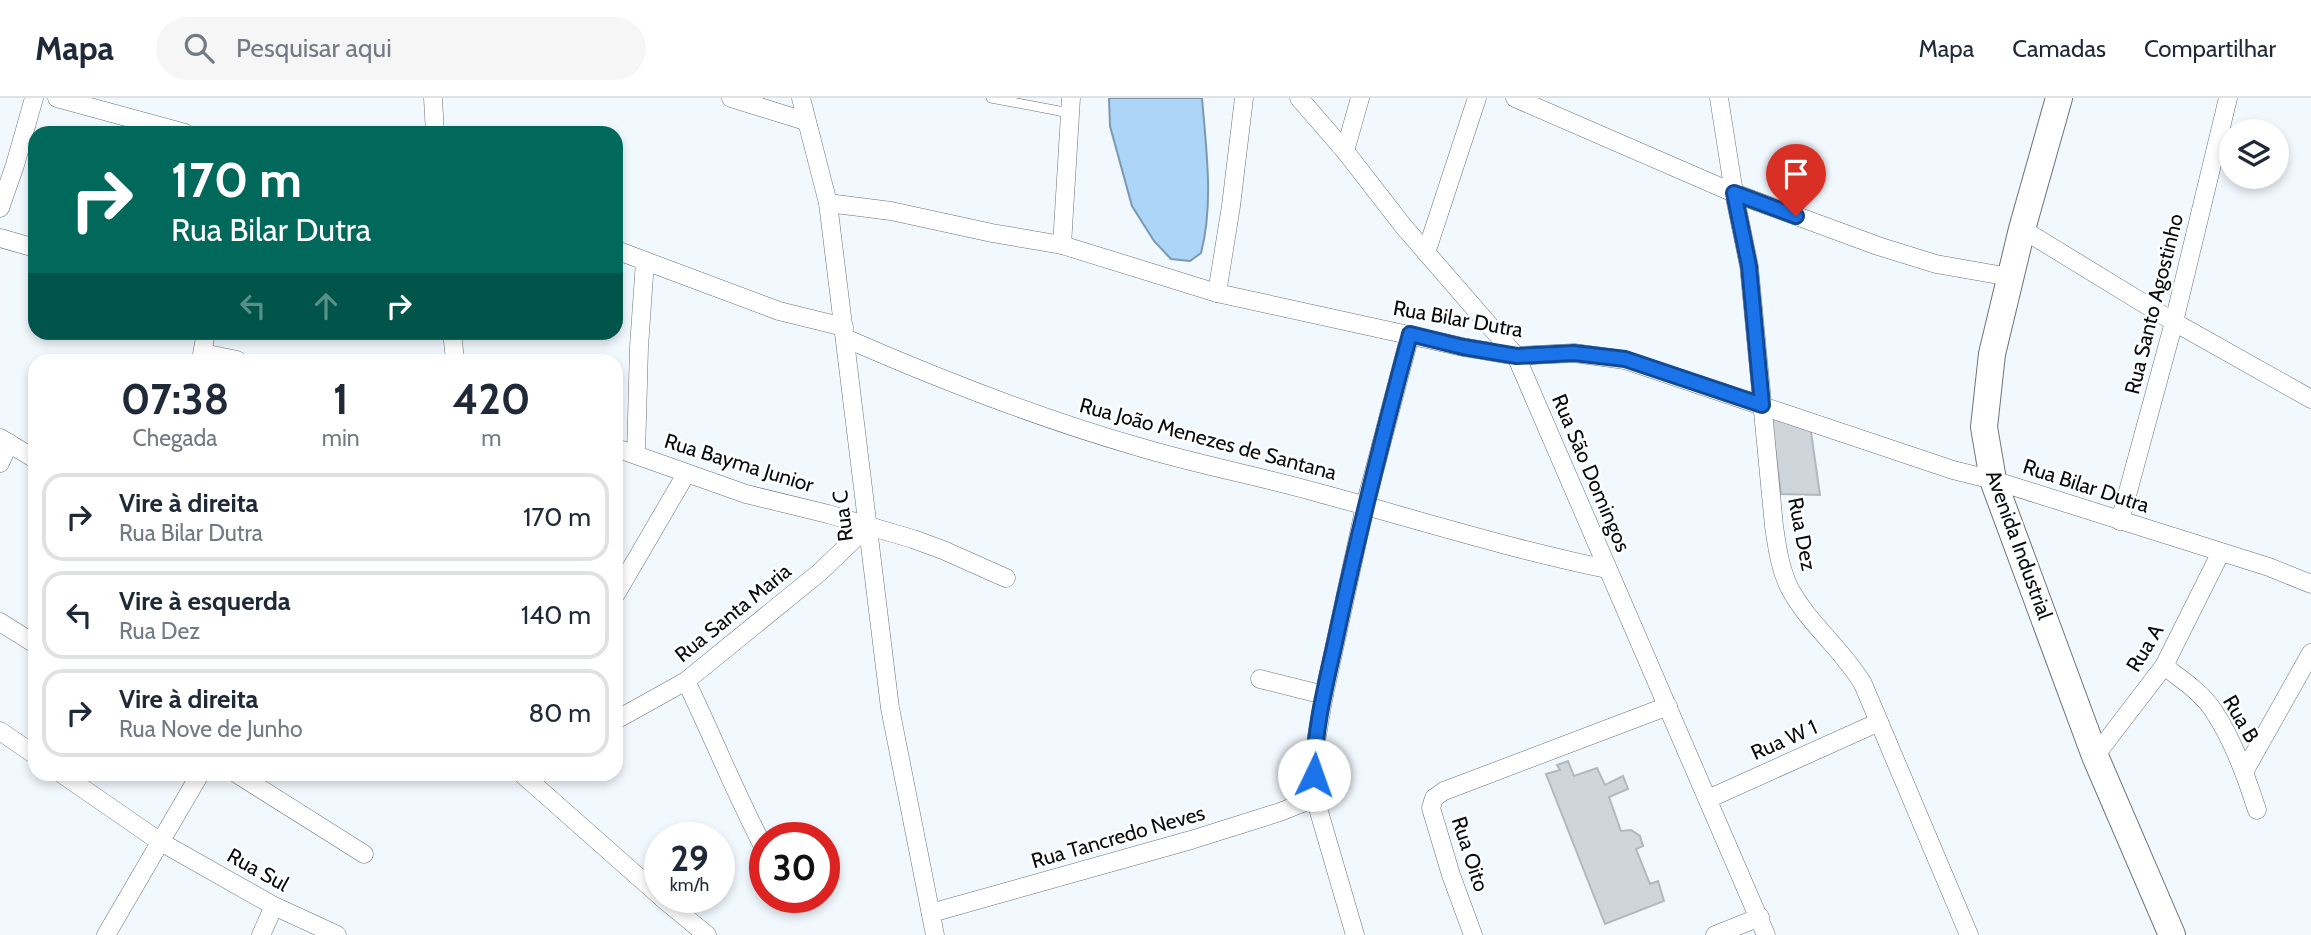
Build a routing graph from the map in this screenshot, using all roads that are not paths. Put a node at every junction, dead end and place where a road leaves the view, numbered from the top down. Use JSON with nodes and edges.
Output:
{"nodes":[{"id":1,"x":34,"y":98,"type":"edge"},
{"id":2,"x":57,"y":98,"type":"edge"},
{"id":3,"x":433,"y":98,"type":"edge"},
{"id":4,"x":731,"y":98,"type":"edge"},
{"id":5,"x":801,"y":98,"type":"edge"},
{"id":6,"x":991,"y":98,"type":"edge"},
{"id":7,"x":1244,"y":98,"type":"edge"},
{"id":8,"x":1299,"y":98,"type":"edge"},
{"id":9,"x":1360,"y":98,"type":"edge"},
{"id":10,"x":1477,"y":98,"type":"edge"},
{"id":11,"x":1516,"y":98,"type":"edge"},
{"id":12,"x":1718,"y":98,"type":"edge"},
{"id":13,"x":2059,"y":98,"type":"edge"},
{"id":14,"x":2228,"y":98,"type":"edge"},
{"id":15,"x":1070,"y":105,"type":"edge"},
{"id":16,"x":805,"y":121,"type":"junction"},
{"id":17,"x":159,"y":126,"type":"edge"},
{"id":18,"x":435,"y":126,"type":"edge"},
{"id":19,"x":1345,"y":151,"type":"junction"},
{"id":20,"x":1734,"y":193,"type":"junction"},
{"id":21,"x":828,"y":203,"type":"junction"},
{"id":22,"x":0,"y":208,"type":"edge"},
{"id":23,"x":2022,"y":229,"type":"junction"},
{"id":24,"x":0,"y":238,"type":"edge"},
{"id":25,"x":1062,"y":245,"type":"junction"},
{"id":26,"x":28,"y":246,"type":"edge"},
{"id":27,"x":623,"y":253,"type":"edge"},
{"id":28,"x":1426,"y":253,"type":"junction"},
{"id":29,"x":645,"y":261,"type":"junction"},
{"id":30,"x":2010,"y":277,"type":"junction"},
{"id":31,"x":1217,"y":293,"type":"junction"},
{"id":32,"x":2174,"y":323,"type":"junction"},
{"id":33,"x":845,"y":332,"type":"junction"},
{"id":34,"x":1410,"y":334,"type":"junction"},
{"id":35,"x":1517,"y":356,"type":"junction"},
{"id":36,"x":2311,"y":399,"type":"edge"},
{"id":37,"x":1762,"y":405,"type":"junction"},
{"id":38,"x":5,"y":441,"type":"edge"},
{"id":39,"x":623,"y":450,"type":"edge"},
{"id":40,"x":636,"y":454,"type":"junction"},
{"id":41,"x":28,"y":455,"type":"edge"},
{"id":42,"x":0,"y":463,"type":"edge"},
{"id":43,"x":686,"y":474,"type":"junction"},
{"id":44,"x":1993,"y":480,"type":"junction"},
{"id":45,"x":1365,"y":506,"type":"junction"},
{"id":46,"x":2120,"y":521,"type":"junction"},
{"id":47,"x":867,"y":527,"type":"junction"},
{"id":48,"x":2220,"y":554,"type":"junction"},
{"id":49,"x":1607,"y":569,"type":"junction"},
{"id":50,"x":1006,"y":578,"type":"dead end"},
{"id":51,"x":623,"y":582,"type":"edge"},
{"id":52,"x":2311,"y":584,"type":"edge"},
{"id":53,"x":0,"y":622,"type":"edge"},
{"id":54,"x":28,"y":640,"type":"edge"},
{"id":55,"x":2311,"y":653,"type":"edge"},
{"id":56,"x":2164,"y":666,"type":"junction"},
{"id":57,"x":1260,"y":679,"type":"dead end"},
{"id":58,"x":686,"y":681,"type":"junction"},
{"id":59,"x":1324,"y":695,"type":"junction"},
{"id":60,"x":1668,"y":706,"type":"junction"},
{"id":61,"x":623,"y":716,"type":"edge"},
{"id":62,"x":1879,"y":722,"type":"junction"},
{"id":63,"x":3,"y":739,"type":"edge"},
{"id":64,"x":28,"y":752,"type":"edge"},
{"id":65,"x":2095,"y":756,"type":"junction"},
{"id":66,"x":2244,"y":772,"type":"junction"},
{"id":67,"x":72,"y":781,"type":"edge"},
{"id":68,"x":196,"y":781,"type":"edge"},
{"id":69,"x":248,"y":781,"type":"edge"},
{"id":70,"x":535,"y":781,"type":"edge"},
{"id":71,"x":1315,"y":798,"type":"junction"},
{"id":72,"x":1708,"y":799,"type":"junction"},
{"id":73,"x":2257,"y":810,"type":"dead end"},
{"id":74,"x":752,"y":822,"type":"edge"},
{"id":75,"x":159,"y":841,"type":"junction"},
{"id":76,"x":364,"y":854,"type":"dead end"},
{"id":77,"x":644,"y":881,"type":"edge"},
{"id":78,"x":274,"y":906,"type":"junction"},
{"id":79,"x":680,"y":913,"type":"edge"},
{"id":80,"x":1760,"y":917,"type":"junction"},
{"id":81,"x":934,"y":928,"type":"edge"},
{"id":82,"x":106,"y":935,"type":"edge"},
{"id":83,"x":261,"y":935,"type":"edge"},
{"id":84,"x":337,"y":935,"type":"edge"},
{"id":85,"x":707,"y":935,"type":"edge"},
{"id":86,"x":1355,"y":935,"type":"edge"},
{"id":87,"x":1473,"y":935,"type":"edge"},
{"id":88,"x":1714,"y":935,"type":"edge"},
{"id":89,"x":1766,"y":935,"type":"edge"},
{"id":90,"x":1969,"y":935,"type":"edge"},
{"id":91,"x":2172,"y":935,"type":"edge"}],
"edges":[{"from":1,"to":22,"type":"street"},
{"from":2,"to":17,"type":"street"},
{"from":3,"to":18,"type":"street"},
{"from":4,"to":16,"type":"street"},
{"from":5,"to":16,"type":"street","name":"Rua C"},
{"from":6,"to":15,"type":"lane"},
{"from":7,"to":31,"type":"street"},
{"from":8,"to":19,"type":"street","name":"Rua São Domingos"},
{"from":9,"to":19,"type":"street"},
{"from":10,"to":28,"type":"street"},
{"from":11,"to":20,"type":"street"},
{"from":12,"to":20,"type":"street","name":"Rua Dez"},
{"from":13,"to":23,"type":"street","name":"Avenida Industrial"},
{"from":14,"to":32,"type":"street","name":"Rua Santo Agostinho"},
{"from":15,"to":25,"type":"street"},
{"from":16,"to":21,"type":"street","name":"Rua C"},
{"from":19,"to":28,"type":"street","name":"Rua São Domingos"},
{"from":20,"to":30,"type":"street"},
{"from":20,"to":37,"type":"street","name":"Rua Dez"},
{"from":21,"to":25,"type":"street","name":"Rua Bilar Dutra"},
{"from":21,"to":33,"type":"street","name":"Rua C"},
{"from":23,"to":30,"type":"street","name":"Avenida Industrial"},
{"from":23,"to":32,"type":"street"},
{"from":24,"to":26,"type":"street"},
{"from":25,"to":31,"type":"street","name":"Rua Bilar Dutra"},
{"from":27,"to":29,"type":"street","name":"Rua João Menezes de Santana"},
{"from":28,"to":35,"type":"street","name":"Rua São Domingos"},
{"from":29,"to":33,"type":"street","name":"Rua João Menezes de Santana"},
{"from":29,"to":40,"type":"street"},
{"from":30,"to":44,"type":"street","name":"Avenida Industrial"},
{"from":31,"to":34,"type":"street","name":"Rua Bilar Dutra"},
{"from":32,"to":36,"type":"street"},
{"from":32,"to":46,"type":"street","name":"Rua Santo Agostinho"},
{"from":33,"to":45,"type":"street","name":"Rua João Menezes de Santana"},
{"from":33,"to":47,"type":"street","name":"Rua C"},
{"from":34,"to":35,"type":"street","name":"Rua Bilar Dutra"},
{"from":34,"to":45,"type":"street"},
{"from":35,"to":37,"type":"street","name":"Rua Bilar Dutra"},
{"from":35,"to":49,"type":"street","name":"Rua São Domingos"},
{"from":37,"to":44,"type":"street","name":"Rua Bilar Dutra"},
{"from":37,"to":62,"type":"street","name":"Rua Dez"},
{"from":38,"to":41,"type":"street"},
{"from":38,"to":42,"type":"street"},
{"from":39,"to":40,"type":"street","name":"Rua Bayma Junior"},
{"from":40,"to":43,"type":"street","name":"Rua Bayma Junior"},
{"from":43,"to":47,"type":"street","name":"Rua Bayma Junior"},
{"from":43,"to":51,"type":"street"},
{"from":44,"to":46,"type":"street","name":"Rua Bilar Dutra"},
{"from":44,"to":65,"type":"street","name":"Avenida Industrial"},
{"from":45,"to":49,"type":"street","name":"Rua João Menezes de Santana"},
{"from":45,"to":59,"type":"street"},
{"from":46,"to":48,"type":"street","name":"Rua Bilar Dutra"},
{"from":47,"to":50,"type":"street","name":"Rua Bayma Junior"},
{"from":47,"to":58,"type":"street","name":"Rua Santa Maria"},
{"from":47,"to":81,"type":"street","name":"Rua C"},
{"from":48,"to":52,"type":"street","name":"Rua Bilar Dutra"},
{"from":48,"to":56,"type":"street","name":"Rua A"},
{"from":49,"to":60,"type":"street","name":"Rua São Domingos"},
{"from":53,"to":54,"type":"street"},
{"from":55,"to":66,"type":"street"},
{"from":56,"to":65,"type":"street","name":"Rua A"},
{"from":56,"to":66,"type":"street","name":"Rua B"},
{"from":57,"to":59,"type":"street"},
{"from":58,"to":61,"type":"street","name":"Rua Santa Maria"},
{"from":58,"to":74,"type":"street"},
{"from":59,"to":71,"type":"street"},
{"from":60,"to":72,"type":"street","name":"Rua São Domingos"},
{"from":60,"to":87,"type":"street","name":"Rua Oito"},
{"from":62,"to":72,"type":"street","name":"Rua W 1"},
{"from":62,"to":90,"type":"street","name":"Rua Dez"},
{"from":63,"to":64,"type":"street"},
{"from":65,"to":91,"type":"street","name":"Avenida Industrial"},
{"from":66,"to":73,"type":"street","name":"Rua B"},
{"from":67,"to":75,"type":"street","name":"Rua Sul"},
{"from":68,"to":75,"type":"street"},
{"from":69,"to":76,"type":"street"},
{"from":70,"to":77,"type":"street"},
{"from":71,"to":81,"type":"street","name":"Rua Tancredo Neves"},
{"from":71,"to":86,"type":"street"},
{"from":72,"to":80,"type":"street","name":"Rua São Domingos"},
{"from":75,"to":78,"type":"street","name":"Rua Sul"},
{"from":75,"to":82,"type":"street"},
{"from":78,"to":83,"type":"street"},
{"from":78,"to":84,"type":"street","name":"Rua Sul"},
{"from":79,"to":85,"type":"street"},
{"from":80,"to":88,"type":"street"},
{"from":80,"to":89,"type":"street","name":"Rua São Domingos"}]}
